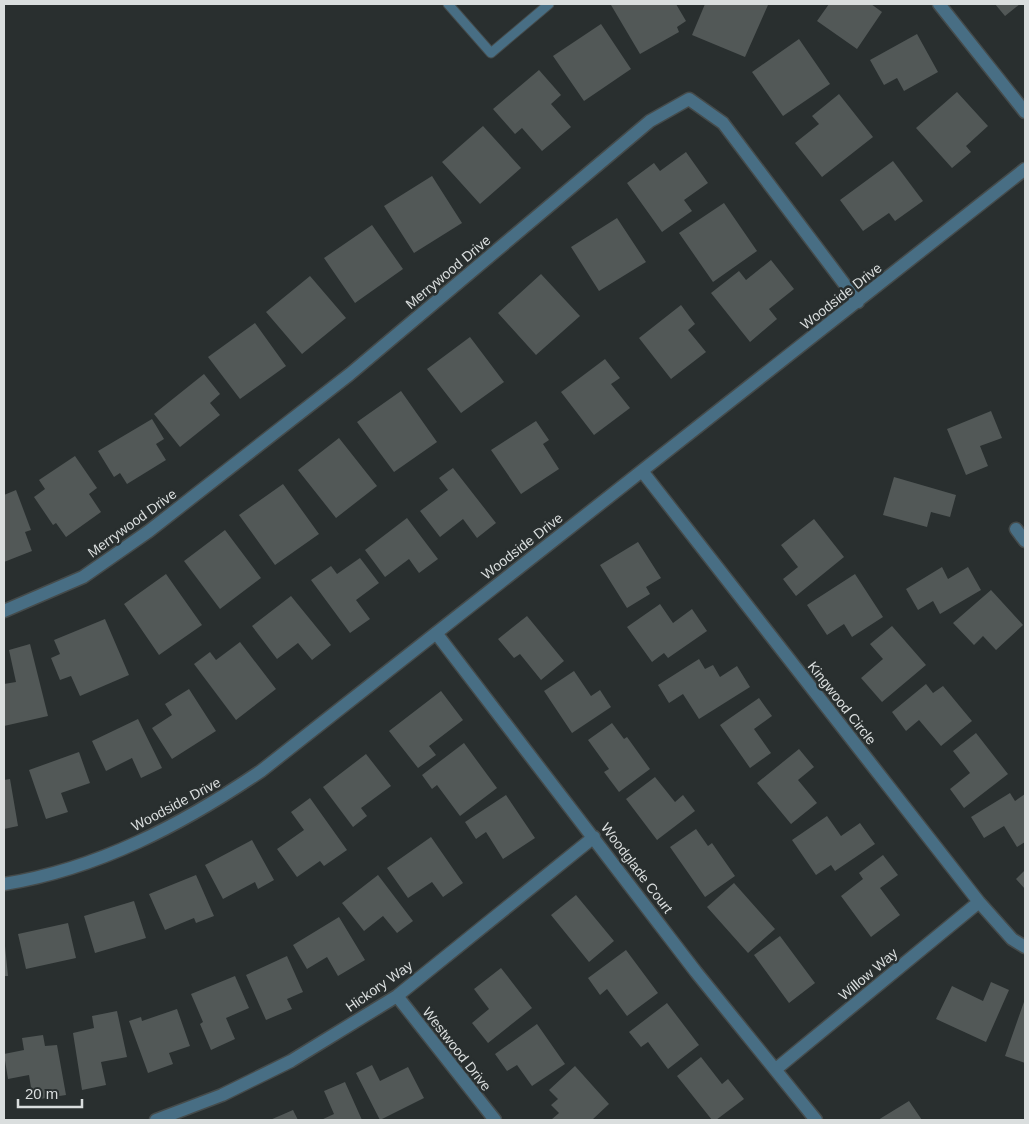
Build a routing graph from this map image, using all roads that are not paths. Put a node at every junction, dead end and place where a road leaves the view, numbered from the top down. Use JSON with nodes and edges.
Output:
{"nodes":[{"id":1,"x":448,"y":4,"type":"edge"},
{"id":2,"x":549,"y":4,"type":"edge"},
{"id":3,"x":938,"y":4,"type":"edge"},
{"id":4,"x":1025,"y":112,"type":"edge"},
{"id":5,"x":1025,"y":169,"type":"edge"},
{"id":6,"x":858,"y":302,"type":"junction"},
{"id":7,"x":642,"y":471,"type":"junction"},
{"id":8,"x":1016,"y":529,"type":"dead end"},
{"id":9,"x":1025,"y":541,"type":"edge"},
{"id":10,"x":4,"y":611,"type":"edge"},
{"id":11,"x":436,"y":633,"type":"junction"},
{"id":12,"x":594,"y":837,"type":"junction"},
{"id":13,"x":4,"y":884,"type":"edge"},
{"id":14,"x":979,"y":902,"type":"junction"},
{"id":15,"x":1025,"y":947,"type":"edge"},
{"id":16,"x":397,"y":996,"type":"junction"},
{"id":17,"x":776,"y":1069,"type":"junction"},
{"id":18,"x":156,"y":1120,"type":"edge"},
{"id":19,"x":494,"y":1120,"type":"edge"},
{"id":20,"x":816,"y":1120,"type":"edge"}],
"edges":[{"from":1,"to":2,"type":"lane"},
{"from":3,"to":4,"type":"street"},
{"from":5,"to":6,"type":"street","name":"Woodside Drive"},
{"from":6,"to":7,"type":"street","name":"Woodside Drive"},
{"from":6,"to":10,"type":"street","name":"Merrywood Drive"},
{"from":7,"to":11,"type":"street","name":"Woodside Drive"},
{"from":7,"to":14,"type":"street","name":"Kingwood Circle"},
{"from":8,"to":9,"type":"street"},
{"from":11,"to":12,"type":"street","name":"Woodglade Court"},
{"from":11,"to":13,"type":"street","name":"Woodside Drive"},
{"from":12,"to":16,"type":"street","name":"Hickory Way"},
{"from":12,"to":17,"type":"street","name":"Woodglade Court"},
{"from":14,"to":15,"type":"street","name":"Kingwood Circle"},
{"from":14,"to":17,"type":"street","name":"Willow Way"},
{"from":16,"to":18,"type":"street","name":"Hickory Way"},
{"from":16,"to":19,"type":"street","name":"Westwood Drive"},
{"from":17,"to":20,"type":"street","name":"Woodglade Court"}]}
